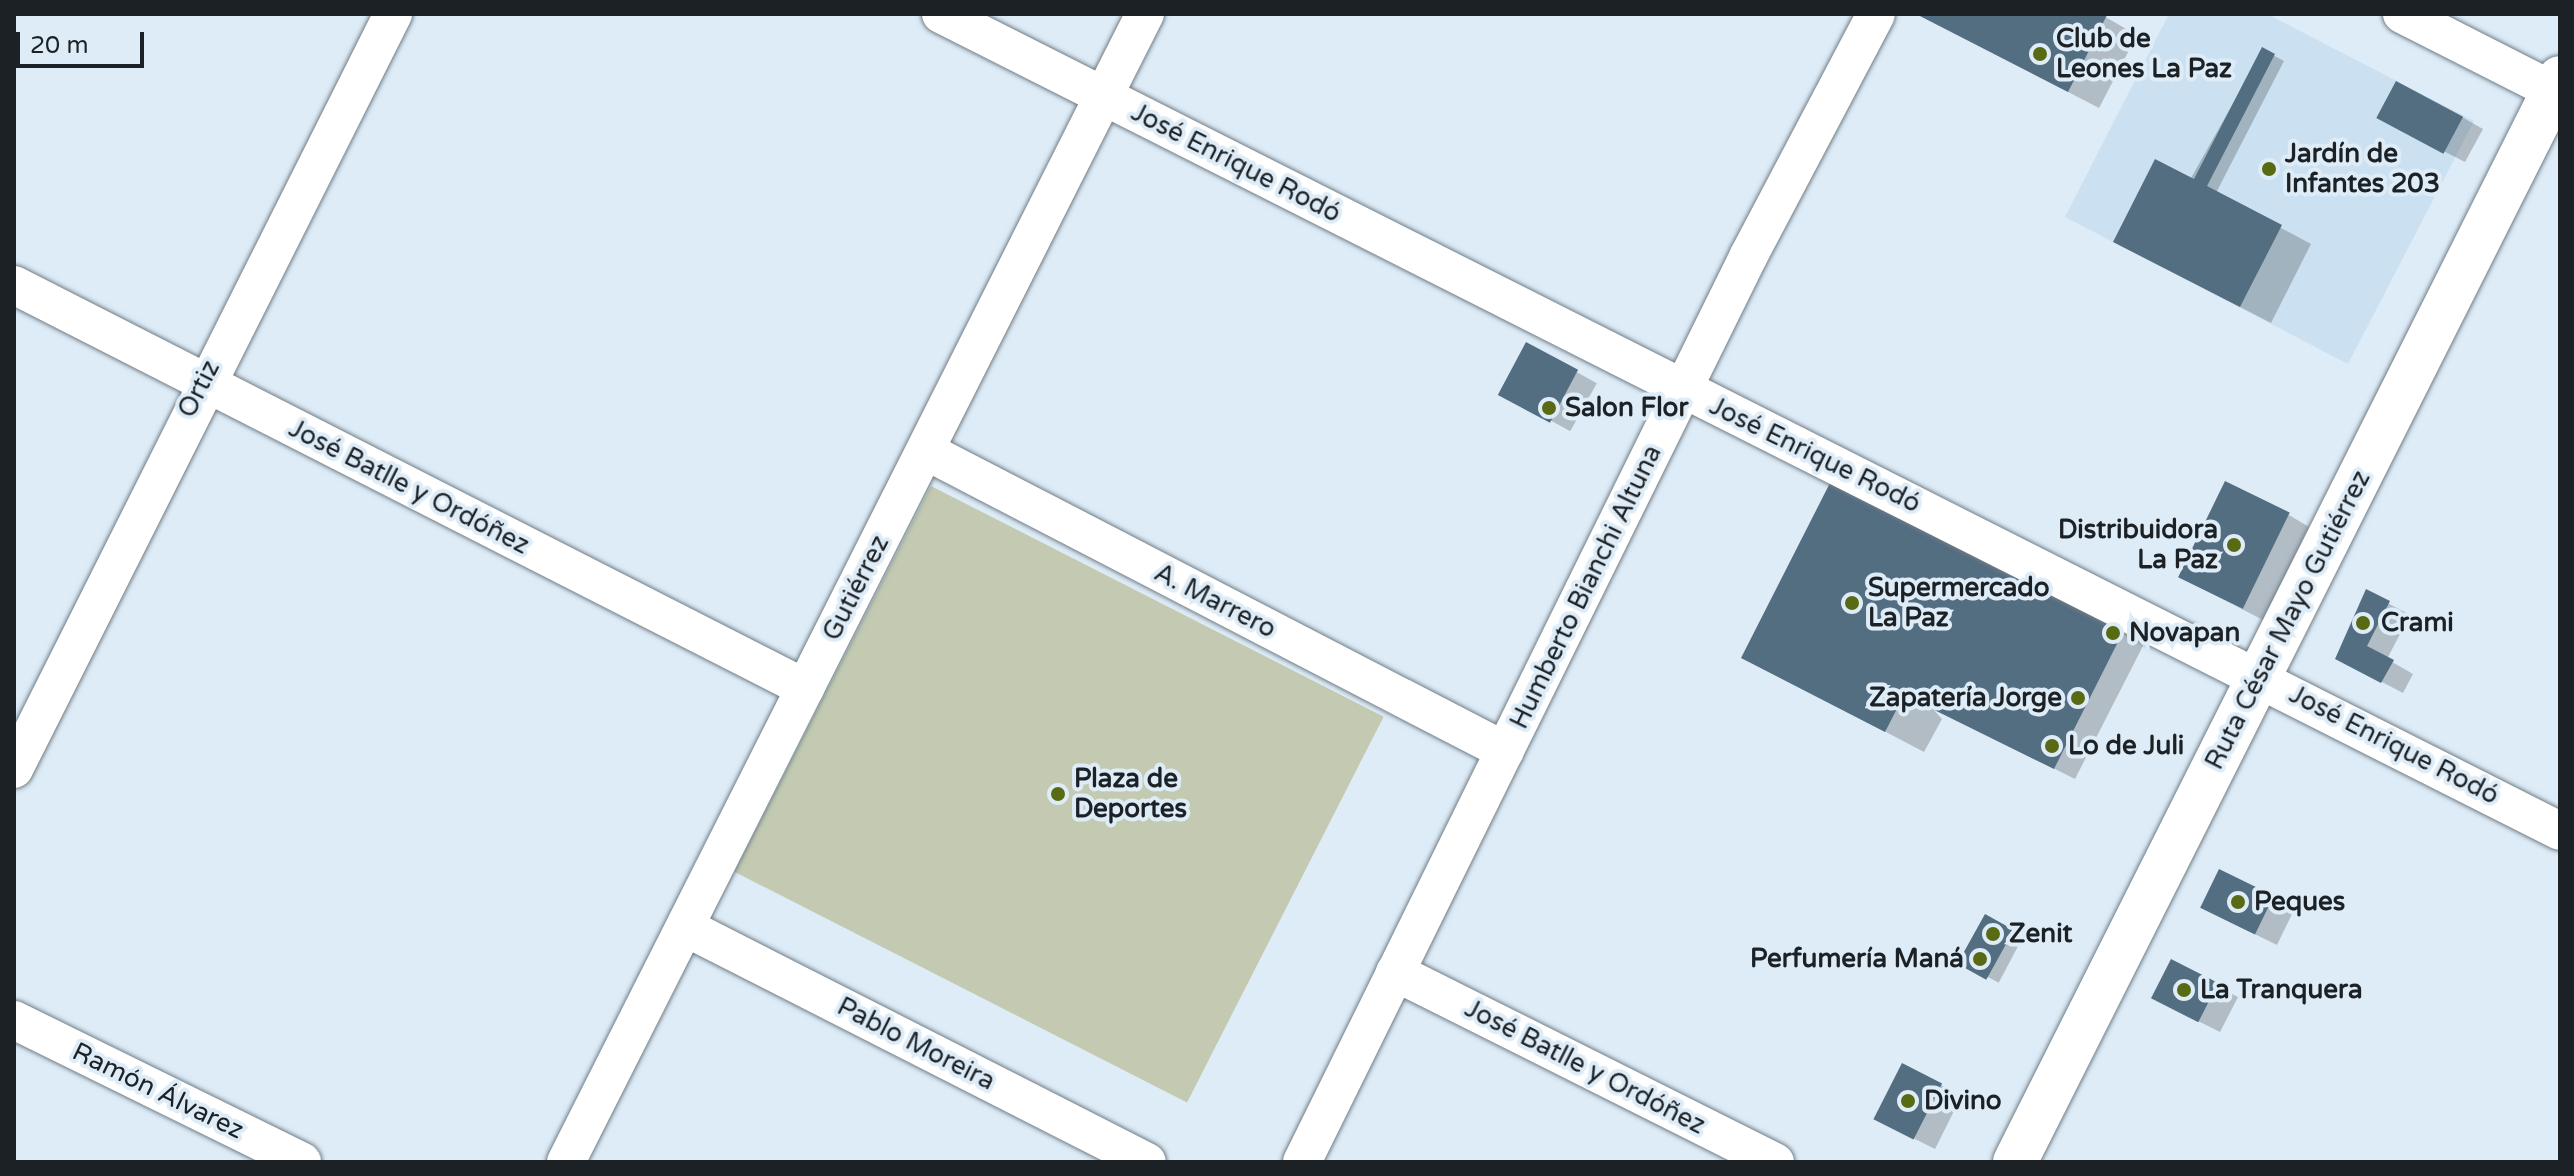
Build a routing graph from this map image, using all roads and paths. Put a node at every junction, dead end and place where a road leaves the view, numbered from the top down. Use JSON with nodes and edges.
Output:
{"nodes":[{"id":1,"x":393,"y":14,"type":"edge"},
{"id":2,"x":941,"y":14,"type":"edge"},
{"id":3,"x":1145,"y":14,"type":"edge"},
{"id":4,"x":1876,"y":14,"type":"edge"},
{"id":5,"x":2402,"y":14,"type":"edge"},
{"id":6,"x":2558,"y":88,"type":"edge"},
{"id":7,"x":1104,"y":97,"type":"junction"},
{"id":8,"x":14,"y":285,"type":"edge"},
{"id":9,"x":202,"y":382,"type":"junction"},
{"id":10,"x":1683,"y":389,"type":"junction"},
{"id":11,"x":926,"y":451,"type":"junction"},
{"id":12,"x":2260,"y":676,"type":"junction"},
{"id":13,"x":805,"y":688,"type":"junction"},
{"id":14,"x":1505,"y":751,"type":"junction"},
{"id":15,"x":14,"y":769,"type":"edge"},
{"id":16,"x":2560,"y":831,"type":"edge"},
{"id":17,"x":685,"y":927,"type":"junction"},
{"id":18,"x":1395,"y":972,"type":"junction"},
{"id":19,"x":14,"y":1020,"type":"edge"},
{"id":20,"x":302,"y":1162,"type":"edge"},
{"id":21,"x":566,"y":1162,"type":"edge"},
{"id":22,"x":1147,"y":1162,"type":"edge"},
{"id":23,"x":1302,"y":1162,"type":"edge"},
{"id":24,"x":1775,"y":1162,"type":"edge"},
{"id":25,"x":2015,"y":1162,"type":"edge"}],
"edges":[{"from":1,"to":9,"type":"street","name":"Ortiz"},
{"from":2,"to":7,"type":"street","name":"José Enrique Rodó"},
{"from":3,"to":7,"type":"street","name":"Gutiérrez"},
{"from":4,"to":10,"type":"street","name":"Humberto Bianchi Altuna"},
{"from":5,"to":6,"type":"street"},
{"from":6,"to":12,"type":"street","name":"Ruta César Mayo Gutiérrez"},
{"from":7,"to":10,"type":"street","name":"José Enrique Rodó"},
{"from":7,"to":11,"type":"street","name":"Gutiérrez"},
{"from":8,"to":9,"type":"street","name":"José Batlle y Ordóñez"},
{"from":9,"to":13,"type":"street","name":"José Batlle y Ordóñez"},
{"from":9,"to":15,"type":"street","name":"Ortiz"},
{"from":10,"to":12,"type":"street","name":"José Enrique Rodó"},
{"from":10,"to":14,"type":"street","name":"Humberto Bianchi Altuna"},
{"from":11,"to":13,"type":"street","name":"Gutiérrez"},
{"from":11,"to":14,"type":"street","name":"A. Marrero"},
{"from":12,"to":16,"type":"street","name":"José Enrique Rodó"},
{"from":12,"to":25,"type":"street","name":"Ruta César Mayo Gutiérrez"},
{"from":13,"to":17,"type":"street","name":"Gutiérrez"},
{"from":14,"to":18,"type":"street","name":"Humberto Bianchi Altuna"},
{"from":17,"to":21,"type":"street","name":"Gutiérrez"},
{"from":17,"to":22,"type":"street","name":"Pablo Moreira"},
{"from":18,"to":23,"type":"street","name":"Humberto Bianchi Altuna"},
{"from":18,"to":24,"type":"street","name":"José Batlle y Ordóñez"},
{"from":19,"to":20,"type":"street","name":"Ramón Álvarez"}]}
